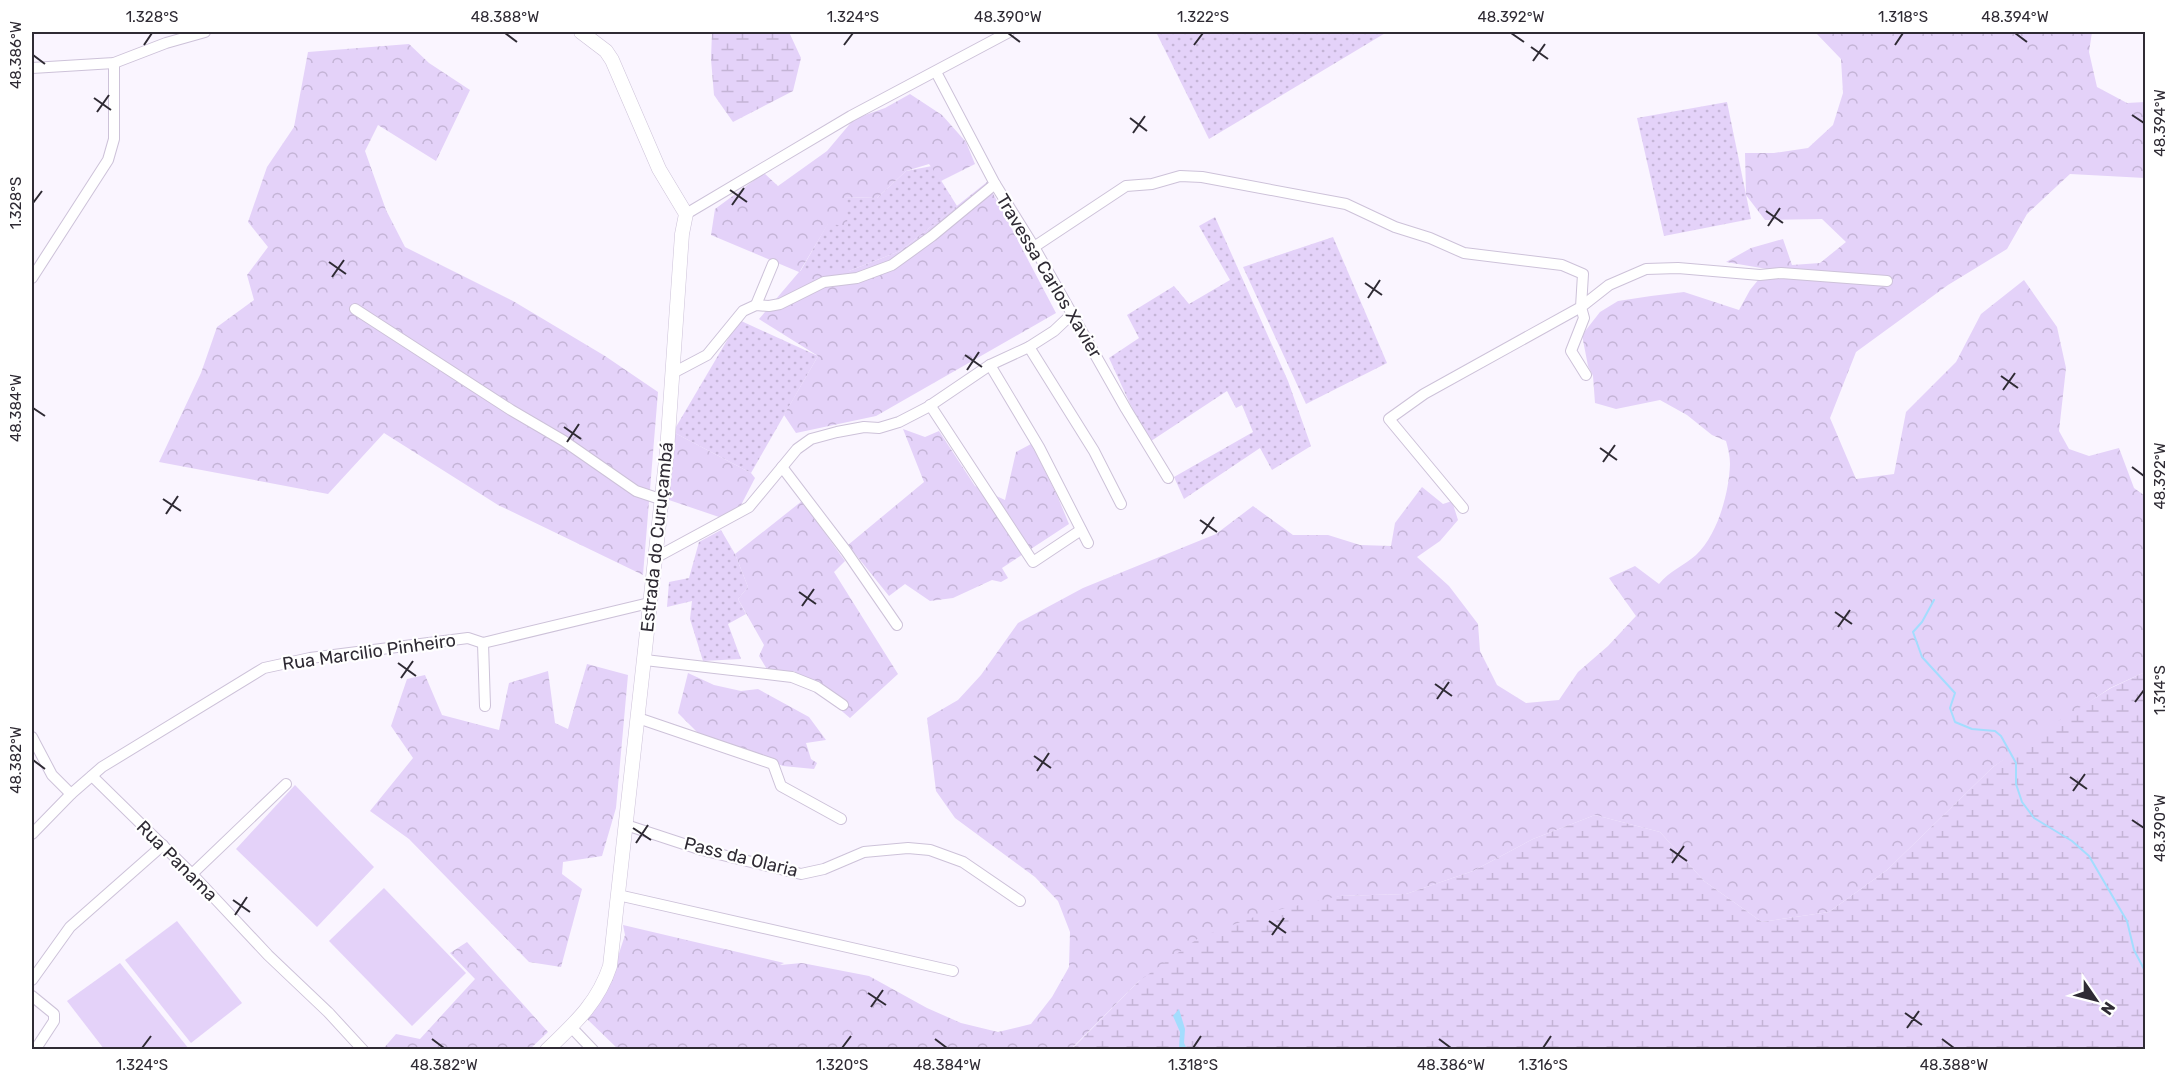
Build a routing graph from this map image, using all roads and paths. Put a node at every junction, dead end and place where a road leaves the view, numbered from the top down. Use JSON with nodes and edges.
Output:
{"nodes":[{"id":1,"x":205,"y":32,"type":"edge"},
{"id":2,"x":581,"y":32,"type":"edge"},
{"id":3,"x":1009,"y":32,"type":"edge"},
{"id":4,"x":114,"y":63,"type":"junction"},
{"id":5,"x":32,"y":68,"type":"edge"},
{"id":6,"x":936,"y":72,"type":"junction"},
{"id":7,"x":995,"y":184,"type":"junction"},
{"id":8,"x":686,"y":214,"type":"junction"},
{"id":9,"x":1034,"y":247,"type":"junction"},
{"id":10,"x":773,"y":264,"type":"dead end"},
{"id":11,"x":32,"y":278,"type":"edge"},
{"id":12,"x":1887,"y":281,"type":"dead end"},
{"id":13,"x":756,"y":305,"type":"junction"},
{"id":14,"x":1581,"y":307,"type":"junction"},
{"id":15,"x":355,"y":309,"type":"dead end"},
{"id":16,"x":1072,"y":314,"type":"junction"},
{"id":17,"x":1029,"y":347,"type":"junction"},
{"id":18,"x":990,"y":365,"type":"junction"},
{"id":19,"x":671,"y":374,"type":"junction"},
{"id":20,"x":1586,"y":375,"type":"dead end"},
{"id":21,"x":930,"y":405,"type":"junction"},
{"id":22,"x":782,"y":467,"type":"junction"},
{"id":23,"x":1168,"y":478,"type":"dead end"},
{"id":24,"x":660,"y":499,"type":"junction"},
{"id":25,"x":1121,"y":504,"type":"dead end"},
{"id":26,"x":1463,"y":508,"type":"dead end"},
{"id":27,"x":1081,"y":530,"type":"junction"},
{"id":28,"x":1088,"y":543,"type":"dead end"},
{"id":29,"x":655,"y":558,"type":"junction"},
{"id":30,"x":650,"y":603,"type":"junction"},
{"id":31,"x":897,"y":625,"type":"dead end"},
{"id":32,"x":483,"y":643,"type":"junction"},
{"id":33,"x":645,"y":660,"type":"junction"},
{"id":34,"x":843,"y":705,"type":"dead end"},
{"id":35,"x":485,"y":706,"type":"dead end"},
{"id":36,"x":638,"y":718,"type":"junction"},
{"id":37,"x":32,"y":737,"type":"edge"},
{"id":38,"x":92,"y":776,"type":"junction"},
{"id":39,"x":286,"y":784,"type":"dead end"},
{"id":40,"x":71,"y":795,"type":"junction"},
{"id":41,"x":841,"y":819,"type":"dead end"},
{"id":42,"x":626,"y":825,"type":"junction"},
{"id":43,"x":32,"y":834,"type":"edge"},
{"id":44,"x":163,"y":845,"type":"junction"},
{"id":45,"x":192,"y":874,"type":"junction"},
{"id":46,"x":618,"y":895,"type":"junction"},
{"id":47,"x":1020,"y":902,"type":"dead end"},
{"id":48,"x":953,"y":971,"type":"dead end"},
{"id":49,"x":32,"y":980,"type":"edge"},
{"id":50,"x":32,"y":996,"type":"edge"},
{"id":51,"x":571,"y":1027,"type":"junction"},
{"id":52,"x":35,"y":1050,"type":"edge"},
{"id":53,"x":363,"y":1050,"type":"edge"},
{"id":54,"x":547,"y":1050,"type":"edge"},
{"id":55,"x":593,"y":1050,"type":"edge"}],
"edges":[{"from":1,"to":4,"type":"street"},
{"from":2,"to":8,"type":"street"},
{"from":3,"to":6,"type":"street"},
{"from":4,"to":5,"type":"street"},
{"from":4,"to":11,"type":"street"},
{"from":6,"to":7,"type":"street","name":"Travessa Carlos Xavier"},
{"from":6,"to":8,"type":"street"},
{"from":7,"to":9,"type":"street","name":"Travessa Carlos Xavier"},
{"from":7,"to":13,"type":"street"},
{"from":8,"to":19,"type":"street","name":"Estrada do Curuçambá"},
{"from":9,"to":14,"type":"street"},
{"from":9,"to":16,"type":"street","name":"Travessa Carlos Xavier"},
{"from":10,"to":13,"type":"street"},
{"from":12,"to":14,"type":"street"},
{"from":13,"to":19,"type":"street"},
{"from":14,"to":20,"type":"street"},
{"from":14,"to":26,"type":"street"},
{"from":15,"to":24,"type":"street"},
{"from":16,"to":17,"type":"street"},
{"from":16,"to":23,"type":"street","name":"Travessa Carlos Xavier"},
{"from":17,"to":18,"type":"street"},
{"from":17,"to":25,"type":"street"},
{"from":18,"to":21,"type":"street"},
{"from":18,"to":27,"type":"street"},
{"from":19,"to":24,"type":"street","name":"Estrada do Curuçambá"},
{"from":21,"to":22,"type":"street"},
{"from":21,"to":27,"type":"street"},
{"from":22,"to":29,"type":"street"},
{"from":22,"to":31,"type":"street"},
{"from":24,"to":29,"type":"street","name":"Estrada do Curuçambá"},
{"from":27,"to":28,"type":"street"},
{"from":29,"to":30,"type":"street","name":"Estrada do Curuçambá"},
{"from":30,"to":32,"type":"street","name":"Rua Marcilio Pinheiro"},
{"from":30,"to":33,"type":"street","name":"Estrada do Curuçambá"},
{"from":32,"to":35,"type":"street"},
{"from":32,"to":38,"type":"street","name":"Rua Marcilio Pinheiro"},
{"from":33,"to":34,"type":"street"},
{"from":33,"to":36,"type":"street","name":"Estrada do Curuçambá"},
{"from":36,"to":41,"type":"street"},
{"from":36,"to":42,"type":"street","name":"Estrada do Curuçambá"},
{"from":37,"to":40,"type":"street"},
{"from":38,"to":40,"type":"street","name":"Rua Marcilio Pinheiro"},
{"from":38,"to":44,"type":"street","name":"Rua Panama"},
{"from":39,"to":45,"type":"street"},
{"from":40,"to":43,"type":"street","name":"Rua Marcilio Pinheiro"},
{"from":42,"to":46,"type":"street","name":"Estrada do Curuçambá"},
{"from":42,"to":47,"type":"street","name":"Pass da Olaria"},
{"from":44,"to":45,"type":"street","name":"Rua Panama"},
{"from":44,"to":49,"type":"street"},
{"from":45,"to":53,"type":"street","name":"Rua Panama"},
{"from":46,"to":48,"type":"street"},
{"from":46,"to":51,"type":"street","name":"Estrada do Curuçambá"},
{"from":50,"to":52,"type":"street"},
{"from":51,"to":54,"type":"street","name":"Estrada do Curuçambá"},
{"from":51,"to":55,"type":"street"}]}
